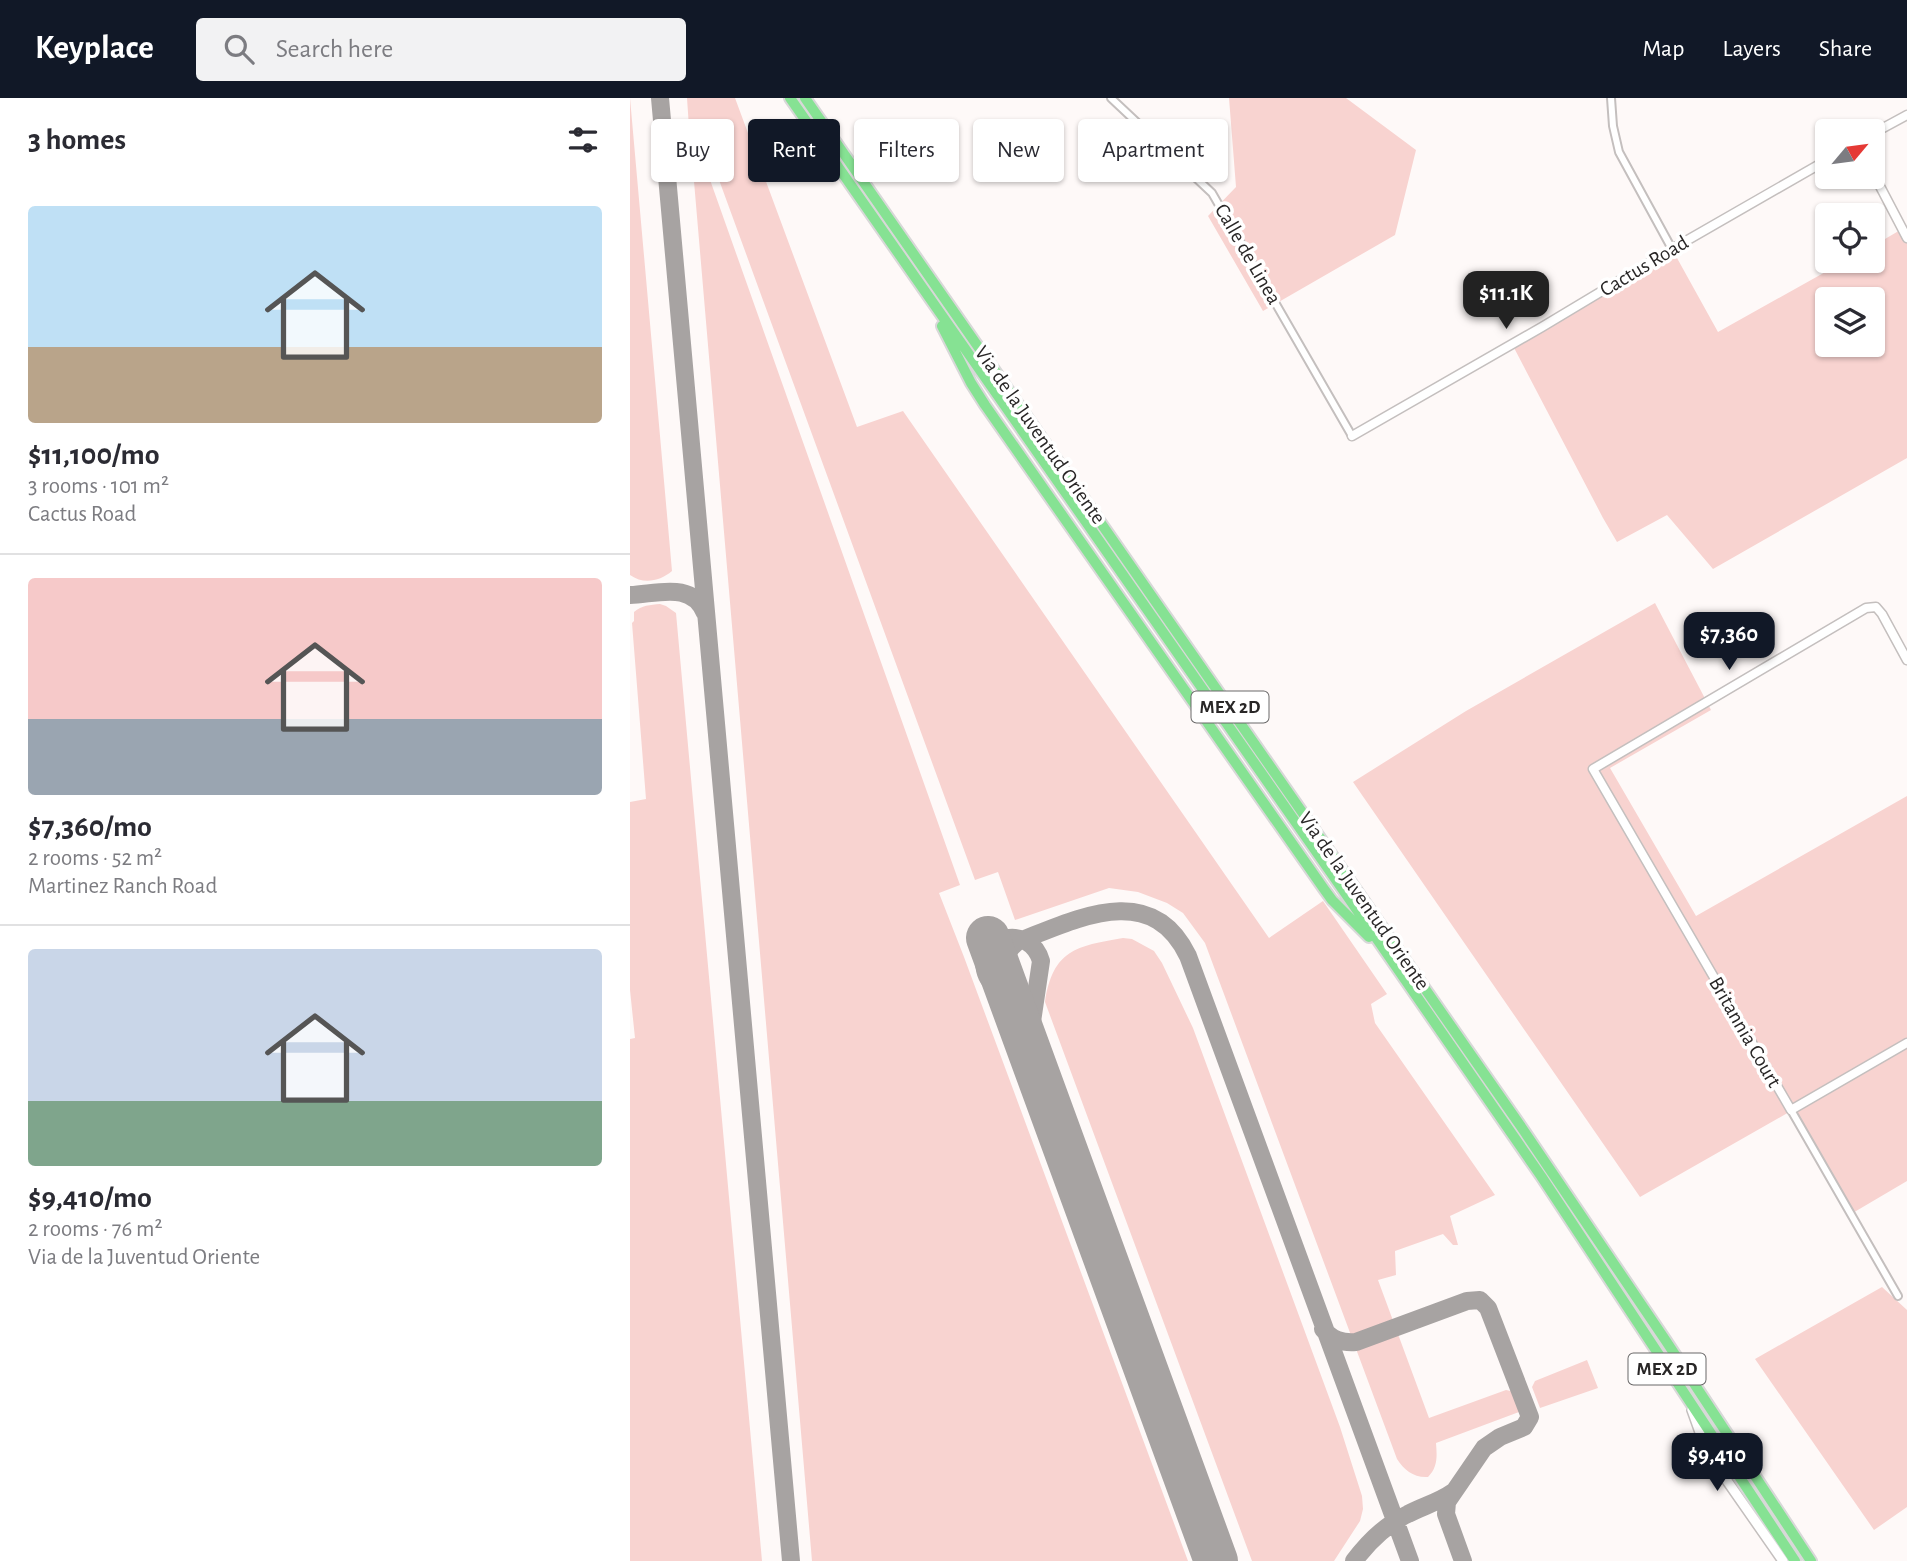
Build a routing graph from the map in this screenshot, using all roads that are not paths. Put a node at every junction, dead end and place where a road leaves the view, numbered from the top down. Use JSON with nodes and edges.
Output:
{"nodes":[{"id":1,"x":790,"y":98,"type":"edge"},
{"id":2,"x":804,"y":98,"type":"edge"},
{"id":3,"x":1111,"y":98,"type":"edge"},
{"id":4,"x":1611,"y":98,"type":"edge"},
{"id":5,"x":1907,"y":115,"type":"edge"},
{"id":6,"x":1885,"y":127,"type":"edge"},
{"id":7,"x":1815,"y":167,"type":"edge"},
{"id":8,"x":1881,"y":189,"type":"edge"},
{"id":9,"x":1907,"y":238,"type":"edge"},
{"id":10,"x":1672,"y":248,"type":"junction"},
{"id":11,"x":1352,"y":436,"type":"joint"},
{"id":12,"x":1907,"y":660,"type":"edge"},
{"id":13,"x":1907,"y":1043,"type":"edge"},
{"id":14,"x":1791,"y":1111,"type":"junction"},
{"id":15,"x":1545,"y":1173,"type":"junction"},
{"id":16,"x":1898,"y":1296,"type":"dead end"},
{"id":17,"x":1690,"y":1405,"type":"junction"},
{"id":18,"x":1783,"y":1561,"type":"edge"},
{"id":19,"x":1795,"y":1561,"type":"edge"},
{"id":20,"x":1811,"y":1561,"type":"edge"}],
"edges":[{"from":1,"to":15,"type":"highway","name":"Via de la Juventud Oriente","number":"MEX 2D"},
{"from":2,"to":15,"type":"highway","name":"Via de la Juventud Oriente","number":"MEX 2D"},
{"from":3,"to":11,"type":"street","name":"Calle de Linea"},
{"from":4,"to":10,"type":"street"},
{"from":5,"to":6,"type":"street"},
{"from":7,"to":10,"type":"street","name":"Cactus Road"},
{"from":8,"to":9,"type":"street"},
{"from":10,"to":11,"type":"street","name":"Cactus Road"},
{"from":12,"to":14,"type":"street","name":"Britannia Court"},
{"from":13,"to":14,"type":"street"},
{"from":14,"to":16,"type":"street","name":"Britannia Court"},
{"from":15,"to":17,"type":"highway","name":"Via de la Juventud Oriente","number":"MEX 2D"},
{"from":15,"to":20,"type":"highway","name":"Via de la Juventud Oriente","number":"MEX 2D"},
{"from":17,"to":18,"type":"main road"},
{"from":17,"to":19,"type":"highway","name":"Via de la Juventud Oriente","number":"MEX 2D"}]}
